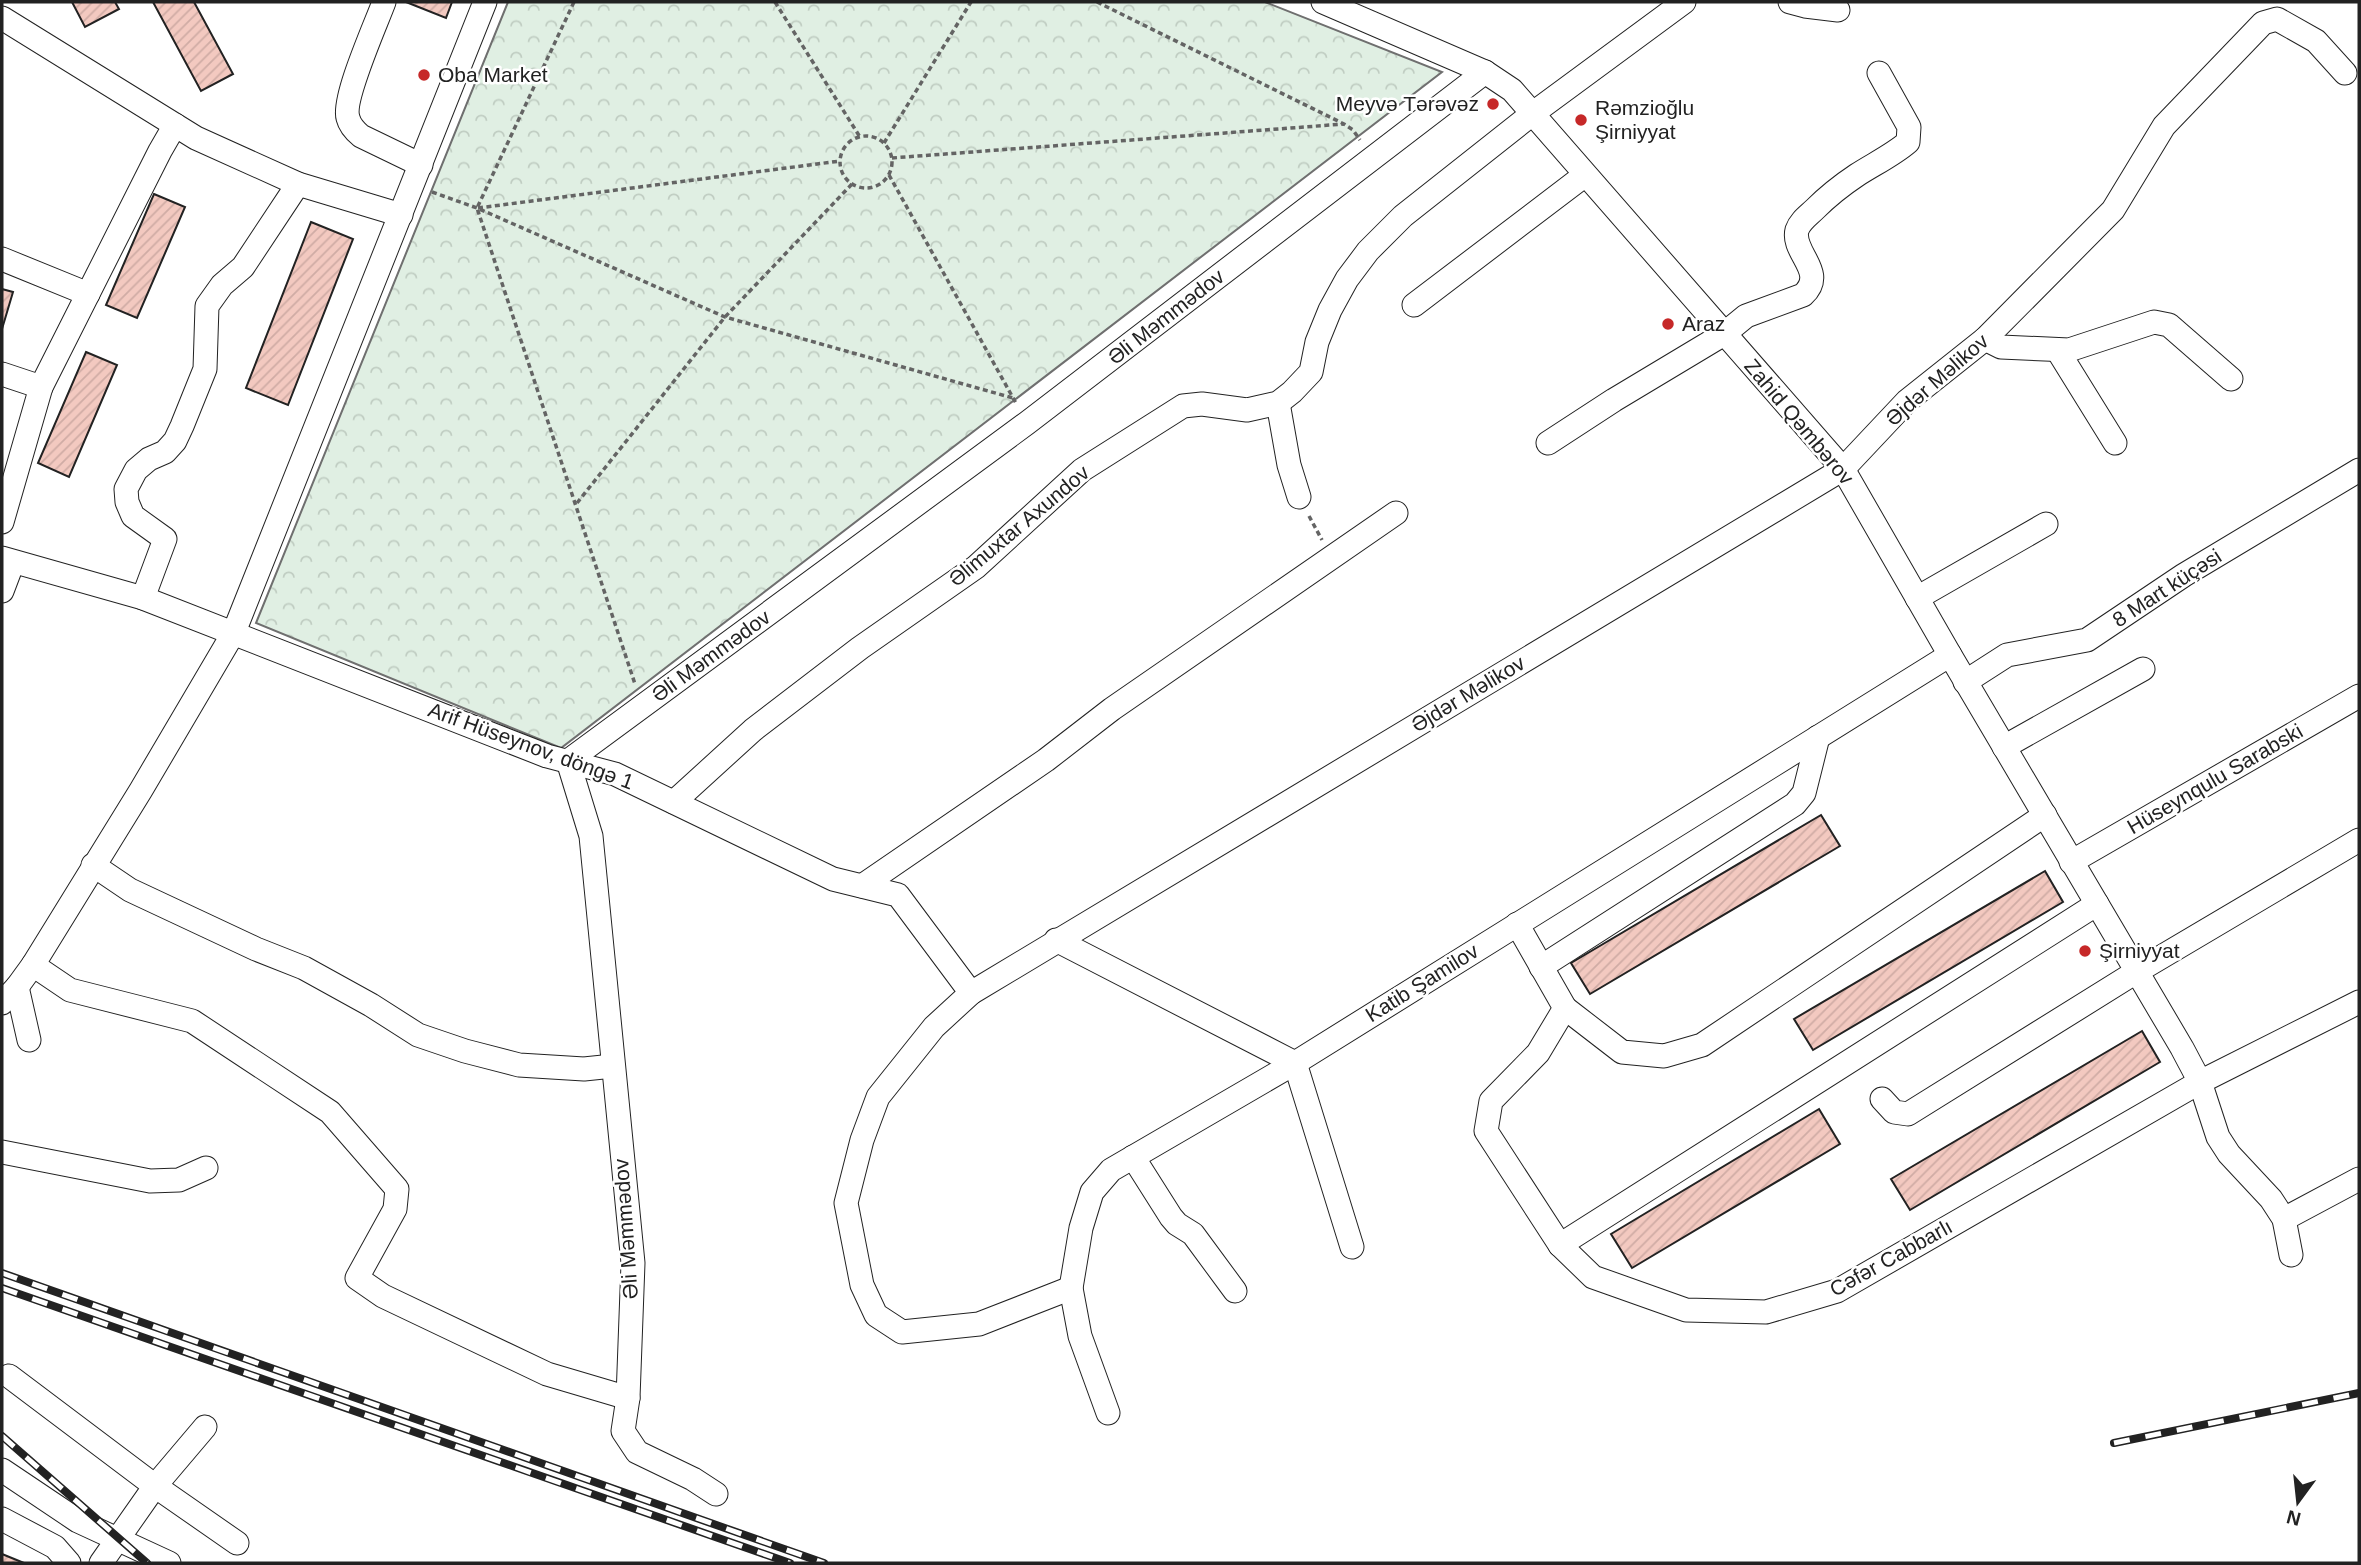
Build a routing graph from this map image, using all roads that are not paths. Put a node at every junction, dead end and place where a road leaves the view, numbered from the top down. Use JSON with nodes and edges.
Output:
{"nodes":[{"id":1,"x":384,"y":2,"type":"edge"},
{"id":2,"x":485,"y":2,"type":"edge"},
{"id":3,"x":1684,"y":2,"type":"edge"},
{"id":4,"x":1790,"y":2,"type":"edge"},
{"id":5,"x":1330,"y":3,"type":"edge"},
{"id":6,"x":1838,"y":10,"type":"dead end"},
{"id":7,"x":2,"y":18,"type":"edge"},
{"id":8,"x":1485,"y":72,"type":"junction"},
{"id":9,"x":1879,"y":73,"type":"dead end"},
{"id":10,"x":2345,"y":73,"type":"dead end"},
{"id":11,"x":1532,"y":114,"type":"junction"},
{"id":12,"x":175,"y":125,"type":"junction"},
{"id":13,"x":417,"y":175,"type":"junction"},
{"id":14,"x":1585,"y":175,"type":"junction"},
{"id":15,"x":298,"y":184,"type":"junction"},
{"id":16,"x":401,"y":215,"type":"junction"},
{"id":17,"x":2,"y":259,"type":"edge"},
{"id":18,"x":88,"y":294,"type":"junction"},
{"id":19,"x":1414,"y":305,"type":"dead end"},
{"id":20,"x":1724,"y":334,"type":"junction"},
{"id":21,"x":1985,"y":340,"type":"junction"},
{"id":22,"x":2057,"y":351,"type":"junction"},
{"id":23,"x":2,"y":374,"type":"edge"},
{"id":24,"x":2231,"y":379,"type":"dead end"},
{"id":25,"x":41,"y":387,"type":"junction"},
{"id":26,"x":1278,"y":403,"type":"junction"},
{"id":27,"x":1548,"y":443,"type":"dead end"},
{"id":28,"x":2115,"y":443,"type":"dead end"},
{"id":29,"x":1843,"y":469,"type":"junction"},
{"id":30,"x":2359,"y":470,"type":"edge"},
{"id":31,"x":1299,"y":497,"type":"road end"},
{"id":32,"x":1396,"y":513,"type":"dead end"},
{"id":33,"x":2,"y":522,"type":"edge"},
{"id":34,"x":2046,"y":524,"type":"dead end"},
{"id":35,"x":7,"y":560,"type":"edge"},
{"id":36,"x":2,"y":592,"type":"edge"},
{"id":37,"x":144,"y":598,"type":"junction"},
{"id":38,"x":1917,"y":598,"type":"junction"},
{"id":39,"x":234,"y":632,"type":"junction"},
{"id":40,"x":1950,"y":655,"type":"junction"},
{"id":41,"x":2143,"y":669,"type":"dead end"},
{"id":42,"x":1965,"y":682,"type":"junction"},
{"id":43,"x":2359,"y":696,"type":"edge"},
{"id":44,"x":1818,"y":737,"type":"junction"},
{"id":45,"x":2004,"y":747,"type":"junction"},
{"id":46,"x":568,"y":761,"type":"junction"},
{"id":47,"x":674,"y":802,"type":"junction"},
{"id":48,"x":2045,"y":815,"type":"junction"},
{"id":49,"x":2359,"y":840,"type":"edge"},
{"id":50,"x":2071,"y":862,"type":"junction"},
{"id":51,"x":93,"y":865,"type":"junction"},
{"id":52,"x":862,"y":886,"type":"junction"},
{"id":53,"x":2097,"y":904,"type":"junction"},
{"id":54,"x":1517,"y":924,"type":"junction"},
{"id":55,"x":1056,"y":940,"type":"junction"},
{"id":56,"x":33,"y":965,"type":"junction"},
{"id":57,"x":1541,"y":967,"type":"junction"},
{"id":58,"x":2136,"y":972,"type":"junction"},
{"id":59,"x":971,"y":993,"type":"junction"},
{"id":60,"x":10,"y":995,"type":"edge"},
{"id":61,"x":2359,"y":1002,"type":"edge"},
{"id":62,"x":1565,"y":1008,"type":"junction"},
{"id":63,"x":29,"y":1040,"type":"dead end"},
{"id":64,"x":1295,"y":1063,"type":"junction"},
{"id":65,"x":613,"y":1066,"type":"junction"},
{"id":66,"x":2200,"y":1082,"type":"junction"},
{"id":67,"x":1882,"y":1099,"type":"dead end"},
{"id":68,"x":2,"y":1152,"type":"edge"},
{"id":69,"x":1133,"y":1157,"type":"junction"},
{"id":70,"x":206,"y":1168,"type":"dead end"},
{"id":71,"x":2359,"y":1179,"type":"edge"},
{"id":72,"x":2284,"y":1219,"type":"junction"},
{"id":73,"x":1560,"y":1245,"type":"junction"},
{"id":74,"x":1352,"y":1247,"type":"dead end"},
{"id":75,"x":2291,"y":1255,"type":"dead end"},
{"id":76,"x":1071,"y":1289,"type":"junction"},
{"id":77,"x":1235,"y":1291,"type":"dead end"},
{"id":78,"x":9,"y":1376,"type":"dead end"},
{"id":79,"x":628,"y":1398,"type":"junction"},
{"id":80,"x":1108,"y":1413,"type":"dead end"},
{"id":81,"x":205,"y":1427,"type":"dead end"},
{"id":82,"x":2,"y":1470,"type":"edge"},
{"id":83,"x":155,"y":1486,"type":"junction"},
{"id":84,"x":716,"y":1494,"type":"dead end"},
{"id":85,"x":2,"y":1518,"type":"edge"},
{"id":86,"x":118,"y":1538,"type":"junction"},
{"id":87,"x":237,"y":1544,"type":"dead end"},
{"id":88,"x":69,"y":1563,"type":"edge"},
{"id":89,"x":100,"y":1563,"type":"edge"},
{"id":90,"x":169,"y":1563,"type":"edge"}],
"edges":[{"from":1,"to":13,"type":"street"},
{"from":2,"to":13,"type":"street"},
{"from":3,"to":11,"type":"street"},
{"from":4,"to":6,"type":"street"},
{"from":5,"to":8,"type":"street","name":"Zahid Qəmbərov"},
{"from":7,"to":12,"type":"street"},
{"from":8,"to":11,"type":"street","name":"Zahid Qəmbərov"},
{"from":8,"to":46,"type":"street","name":"Əli Məmmədov"},
{"from":9,"to":20,"type":"street"},
{"from":10,"to":21,"type":"street","name":"Əjdər Məlikov"},
{"from":11,"to":14,"type":"street","name":"Zahid Qəmbərov"},
{"from":11,"to":26,"type":"street"},
{"from":12,"to":15,"type":"street"},
{"from":12,"to":18,"type":"street"},
{"from":13,"to":16,"type":"street"},
{"from":14,"to":19,"type":"street"},
{"from":14,"to":20,"type":"street","name":"Zahid Qəmbərov"},
{"from":15,"to":16,"type":"street"},
{"from":15,"to":37,"type":"street"},
{"from":16,"to":39,"type":"street"},
{"from":17,"to":18,"type":"street"},
{"from":18,"to":25,"type":"street"},
{"from":20,"to":27,"type":"street"},
{"from":20,"to":29,"type":"street","name":"Zahid Qəmbərov"},
{"from":21,"to":22,"type":"street"},
{"from":21,"to":29,"type":"street","name":"Əjdər Məlikov"},
{"from":22,"to":24,"type":"street"},
{"from":22,"to":28,"type":"street"},
{"from":23,"to":25,"type":"street"},
{"from":25,"to":33,"type":"street"},
{"from":26,"to":31,"type":"street"},
{"from":26,"to":47,"type":"street","name":"Əlimuxtar Axundov"},
{"from":29,"to":38,"type":"street","name":"Zahid Qəmbərov"},
{"from":29,"to":55,"type":"street","name":"Əjdər Məlikov"},
{"from":30,"to":42,"type":"street","name":"8 Mart küçəsi"},
{"from":32,"to":52,"type":"street"},
{"from":34,"to":38,"type":"street"},
{"from":35,"to":36,"type":"street"},
{"from":35,"to":37,"type":"street","name":"Arif Hüseynov, döngə 1"},
{"from":37,"to":39,"type":"street","name":"Arif Hüseynov, döngə 1"},
{"from":38,"to":40,"type":"street","name":"Zahid Qəmbərov"},
{"from":39,"to":46,"type":"street","name":"Arif Hüseynov, döngə 1"},
{"from":39,"to":51,"type":"street"},
{"from":40,"to":42,"type":"street","name":"Zahid Qəmbərov"},
{"from":40,"to":44,"type":"street","name":"Katib Şamilov"},
{"from":41,"to":45,"type":"street"},
{"from":42,"to":45,"type":"street","name":"Zahid Qəmbərov"},
{"from":43,"to":50,"type":"street","name":"Hüseynqulu Sarabski"},
{"from":44,"to":54,"type":"street","name":"Katib Şamilov"},
{"from":44,"to":57,"type":"street"},
{"from":45,"to":48,"type":"street","name":"Zahid Qəmbərov"},
{"from":46,"to":47,"type":"street","name":"Arif Hüseynov, döngə 1"},
{"from":46,"to":65,"type":"street","name":"Əli Məmmədov"},
{"from":47,"to":52,"type":"street","name":"Arif Hüseynov, döngə 1"},
{"from":48,"to":50,"type":"street","name":"Zahid Qəmbərov"},
{"from":48,"to":62,"type":"street"},
{"from":49,"to":58,"type":"street"},
{"from":50,"to":53,"type":"street","name":"Zahid Qəmbərov"},
{"from":51,"to":56,"type":"street"},
{"from":51,"to":65,"type":"street"},
{"from":52,"to":59,"type":"street","name":"Arif Hüseynov, döngə 1"},
{"from":53,"to":58,"type":"street","name":"Zahid Qəmbərov"},
{"from":53,"to":73,"type":"street"},
{"from":54,"to":57,"type":"street"},
{"from":54,"to":64,"type":"street","name":"Katib Şamilov"},
{"from":55,"to":59,"type":"street","name":"Əjdər Məlikov"},
{"from":55,"to":64,"type":"street"},
{"from":56,"to":60,"type":"street"},
{"from":56,"to":79,"type":"street"},
{"from":57,"to":62,"type":"street"},
{"from":58,"to":66,"type":"street","name":"Zahid Qəmbərov"},
{"from":58,"to":67,"type":"street"},
{"from":59,"to":76,"type":"street","name":"Əjdər Məlikov"},
{"from":60,"to":63,"type":"street"},
{"from":61,"to":66,"type":"street","name":"Cəfər Cabbarlı"},
{"from":62,"to":73,"type":"street","name":"Cəfər Cabbarlı"},
{"from":64,"to":69,"type":"street","name":"Katib Şamilov"},
{"from":64,"to":74,"type":"street"},
{"from":65,"to":79,"type":"street","name":"Əli Məmmədov"},
{"from":66,"to":72,"type":"street","name":"Zahid Qəmbərov"},
{"from":66,"to":73,"type":"street","name":"Cəfər Cabbarlı"},
{"from":68,"to":70,"type":"street"},
{"from":69,"to":76,"type":"street","name":"Katib Şamilov"},
{"from":69,"to":77,"type":"street"},
{"from":71,"to":72,"type":"street"},
{"from":72,"to":75,"type":"street"},
{"from":76,"to":80,"type":"street","name":"Katib Şamilov"},
{"from":78,"to":83,"type":"street"},
{"from":79,"to":84,"type":"street","name":"Əli Məmmədov"},
{"from":81,"to":83,"type":"street"},
{"from":82,"to":86,"type":"street"},
{"from":83,"to":86,"type":"street"},
{"from":83,"to":87,"type":"street"},
{"from":85,"to":88,"type":"street"},
{"from":86,"to":89,"type":"street"},
{"from":86,"to":90,"type":"street"}]}
